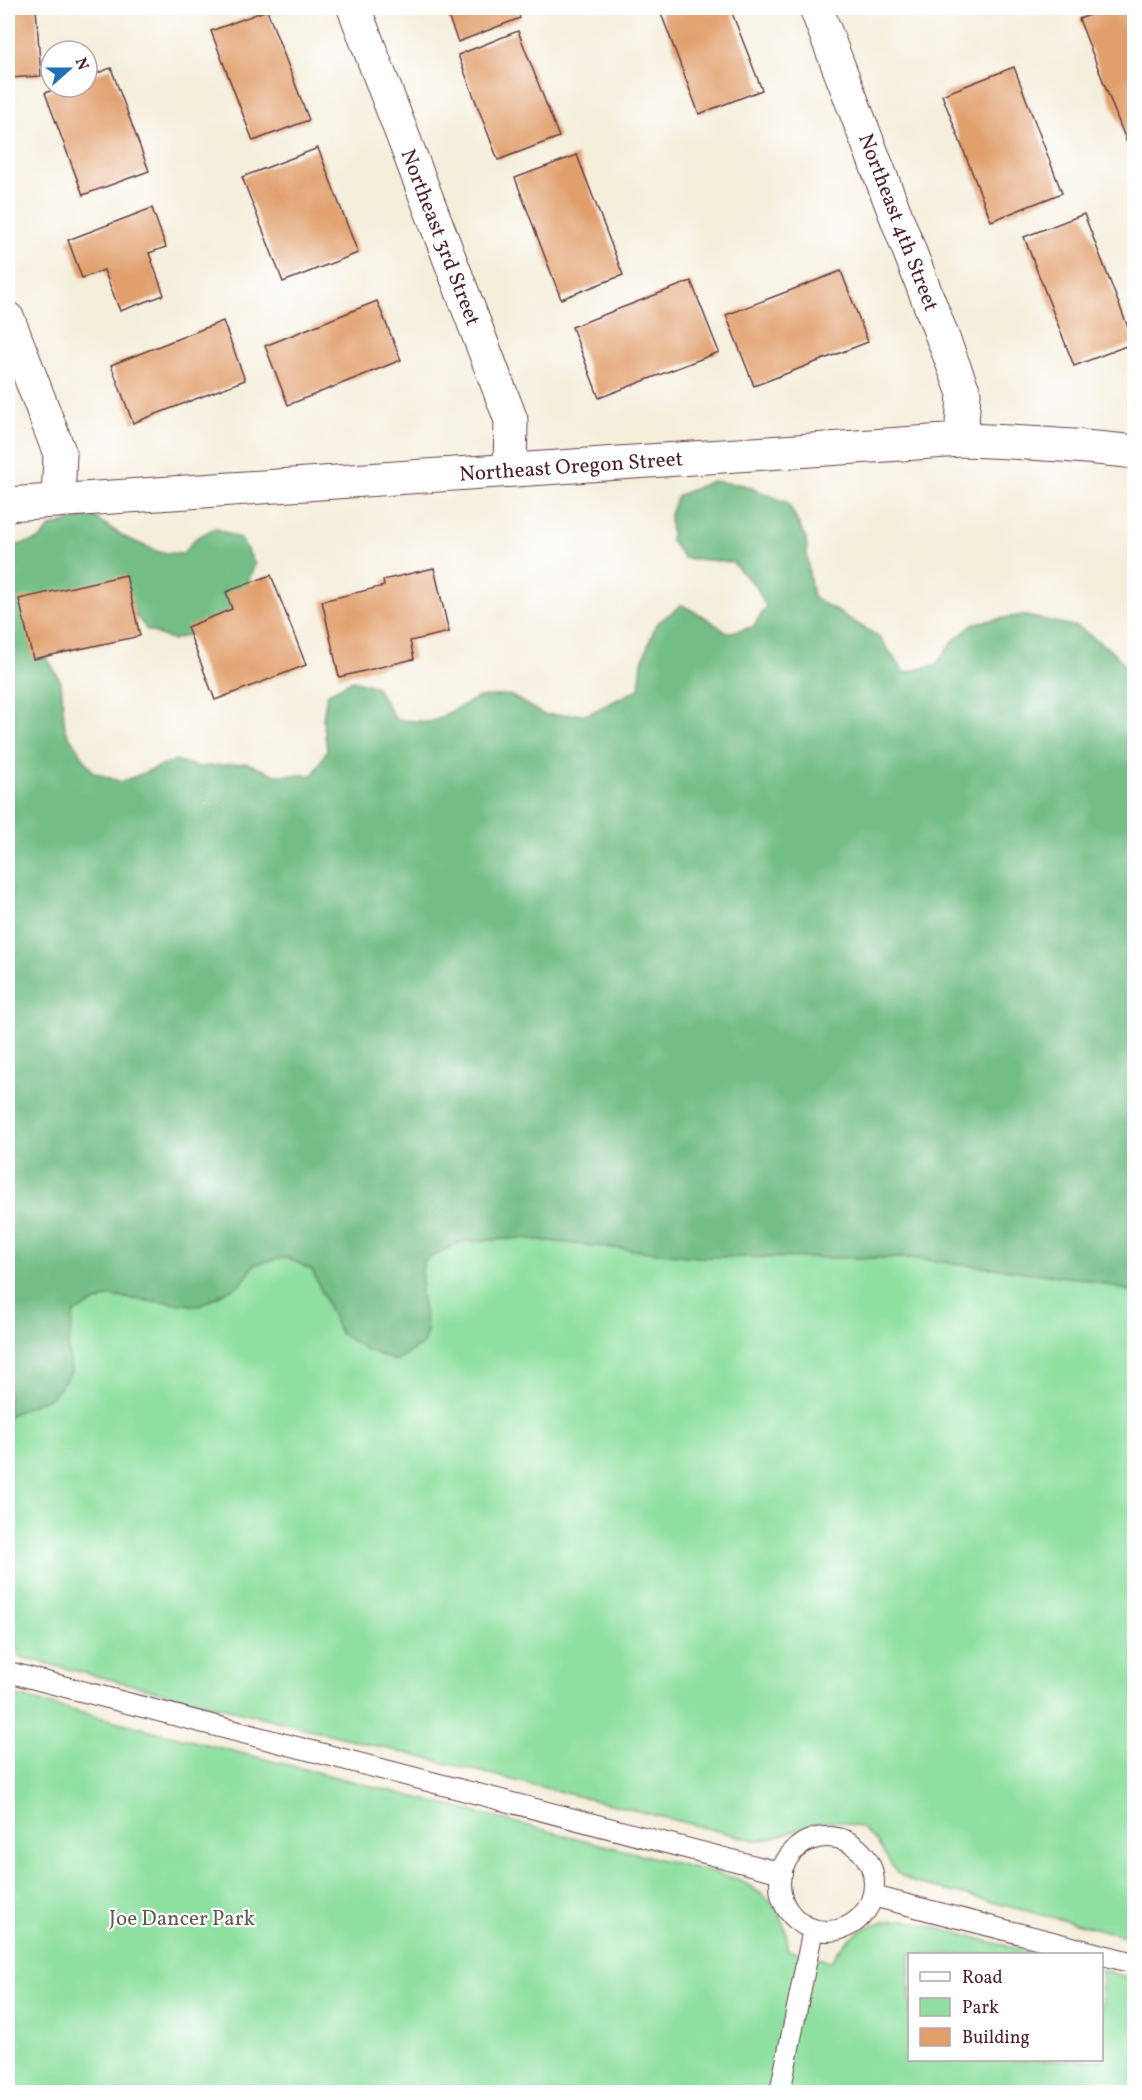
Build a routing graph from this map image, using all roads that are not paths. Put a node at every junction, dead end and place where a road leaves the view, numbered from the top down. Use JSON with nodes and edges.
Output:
{"nodes":[{"id":1,"x":354,"y":8,"type":"edge"},
{"id":2,"x":816,"y":8,"type":"edge"},
{"id":3,"x":8,"y":319,"type":"edge"},
{"id":4,"x":961,"y":440,"type":"junction"},
{"id":5,"x":1134,"y":452,"type":"edge"},
{"id":6,"x":510,"y":470,"type":"junction"},
{"id":7,"x":58,"y":501,"type":"junction"},
{"id":8,"x":8,"y":504,"type":"edge"},
{"id":9,"x":8,"y":1672,"type":"edge"},
{"id":10,"x":782,"y":1873,"type":"junction"},
{"id":11,"x":873,"y":1896,"type":"junction"},
{"id":12,"x":813,"y":1929,"type":"junction"},
{"id":13,"x":1098,"y":1953,"type":"edge"},
{"id":14,"x":1103,"y":1954,"type":"edge"},
{"id":15,"x":1134,"y":1962,"type":"edge"},
{"id":16,"x":780,"y":2092,"type":"edge"}],
"edges":[{"from":1,"to":6,"type":"street","name":"Northeast 3rd Street"},
{"from":2,"to":4,"type":"street","name":"Northeast 4th Street"},
{"from":3,"to":7,"type":"street"},
{"from":4,"to":5,"type":"street","name":"Northeast Oregon Street"},
{"from":4,"to":6,"type":"street","name":"Northeast Oregon Street"},
{"from":6,"to":7,"type":"street","name":"Northeast Oregon Street"},
{"from":7,"to":8,"type":"street","name":"Northeast Oregon Street"},
{"from":9,"to":10,"type":"lane"},
{"from":10,"to":11,"type":"lane"},
{"from":10,"to":12,"type":"lane"},
{"from":11,"to":12,"type":"lane"},
{"from":11,"to":13,"type":"lane"},
{"from":12,"to":16,"type":"lane"},
{"from":14,"to":15,"type":"lane"}]}
